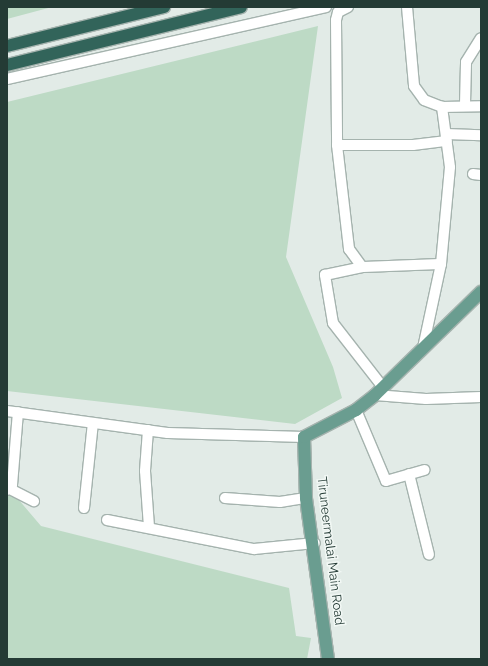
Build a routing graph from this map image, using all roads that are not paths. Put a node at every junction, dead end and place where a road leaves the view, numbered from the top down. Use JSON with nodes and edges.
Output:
{"nodes":[{"id":1,"x":164,"y":7,"type":"edge"},
{"id":2,"x":241,"y":7,"type":"edge"},
{"id":3,"x":326,"y":7,"type":"edge"},
{"id":4,"x":348,"y":7,"type":"edge"},
{"id":5,"x":407,"y":7,"type":"edge"},
{"id":6,"x":481,"y":38,"type":"edge"},
{"id":7,"x":7,"y":46,"type":"edge"},
{"id":8,"x":7,"y":65,"type":"edge"},
{"id":9,"x":7,"y":79,"type":"edge"},
{"id":10,"x":465,"y":104,"type":"junction"},
{"id":11,"x":481,"y":106,"type":"edge"},
{"id":12,"x":442,"y":107,"type":"junction"},
{"id":13,"x":481,"y":135,"type":"edge"},
{"id":14,"x":446,"y":138,"type":"junction"},
{"id":15,"x":337,"y":146,"type":"junction"},
{"id":16,"x":441,"y":264,"type":"junction"},
{"id":17,"x":362,"y":267,"type":"junction"},
{"id":18,"x":481,"y":293,"type":"edge"},
{"id":19,"x":423,"y":348,"type":"junction"},
{"id":20,"x":378,"y":391,"type":"junction"},
{"id":21,"x":481,"y":397,"type":"edge"},
{"id":22,"x":356,"y":410,"type":"junction"},
{"id":23,"x":7,"y":411,"type":"edge"},
{"id":24,"x":18,"y":412,"type":"junction"},
{"id":25,"x":93,"y":423,"type":"junction"},
{"id":26,"x":148,"y":430,"type":"junction"},
{"id":27,"x":304,"y":436,"type":"junction"},
{"id":28,"x":424,"y":470,"type":"dead end"},
{"id":29,"x":409,"y":474,"type":"junction"},
{"id":30,"x":9,"y":489,"type":"edge"},
{"id":31,"x":226,"y":498,"type":"dead end"},
{"id":32,"x":306,"y":498,"type":"junction"},
{"id":33,"x":34,"y":501,"type":"dead end"},
{"id":34,"x":84,"y":508,"type":"dead end"},
{"id":35,"x":107,"y":520,"type":"dead end"},
{"id":36,"x":149,"y":527,"type":"junction"},
{"id":37,"x":315,"y":543,"type":"junction"},
{"id":38,"x":429,"y":556,"type":"dead end"},
{"id":39,"x":328,"y":659,"type":"edge"}],
"edges":[{"from":1,"to":7,"type":"highway"},
{"from":2,"to":8,"type":"highway"},
{"from":3,"to":9,"type":"street"},
{"from":4,"to":15,"type":"street"},
{"from":5,"to":12,"type":"street"},
{"from":6,"to":10,"type":"street"},
{"from":10,"to":11,"type":"street"},
{"from":10,"to":12,"type":"street"},
{"from":12,"to":14,"type":"street"},
{"from":13,"to":14,"type":"street"},
{"from":14,"to":15,"type":"street"},
{"from":14,"to":16,"type":"street"},
{"from":15,"to":17,"type":"street"},
{"from":16,"to":17,"type":"street"},
{"from":16,"to":19,"type":"street"},
{"from":17,"to":20,"type":"street"},
{"from":18,"to":19,"type":"main road"},
{"from":19,"to":20,"type":"main road"},
{"from":20,"to":21,"type":"street"},
{"from":20,"to":22,"type":"main road"},
{"from":22,"to":27,"type":"main road"},
{"from":22,"to":29,"type":"street"},
{"from":23,"to":24,"type":"street"},
{"from":24,"to":25,"type":"street"},
{"from":24,"to":30,"type":"street"},
{"from":25,"to":26,"type":"street"},
{"from":25,"to":34,"type":"street"},
{"from":26,"to":27,"type":"street"},
{"from":26,"to":36,"type":"street"},
{"from":27,"to":32,"type":"main road","name":"Tiruneermalai Main Road"},
{"from":28,"to":29,"type":"street"},
{"from":29,"to":38,"type":"street"},
{"from":30,"to":33,"type":"street"},
{"from":31,"to":32,"type":"street"},
{"from":32,"to":37,"type":"main road","name":"Tiruneermalai Main Road"},
{"from":35,"to":36,"type":"street"},
{"from":36,"to":37,"type":"street"},
{"from":37,"to":39,"type":"main road","name":"Tiruneermalai Main Road"}]}
